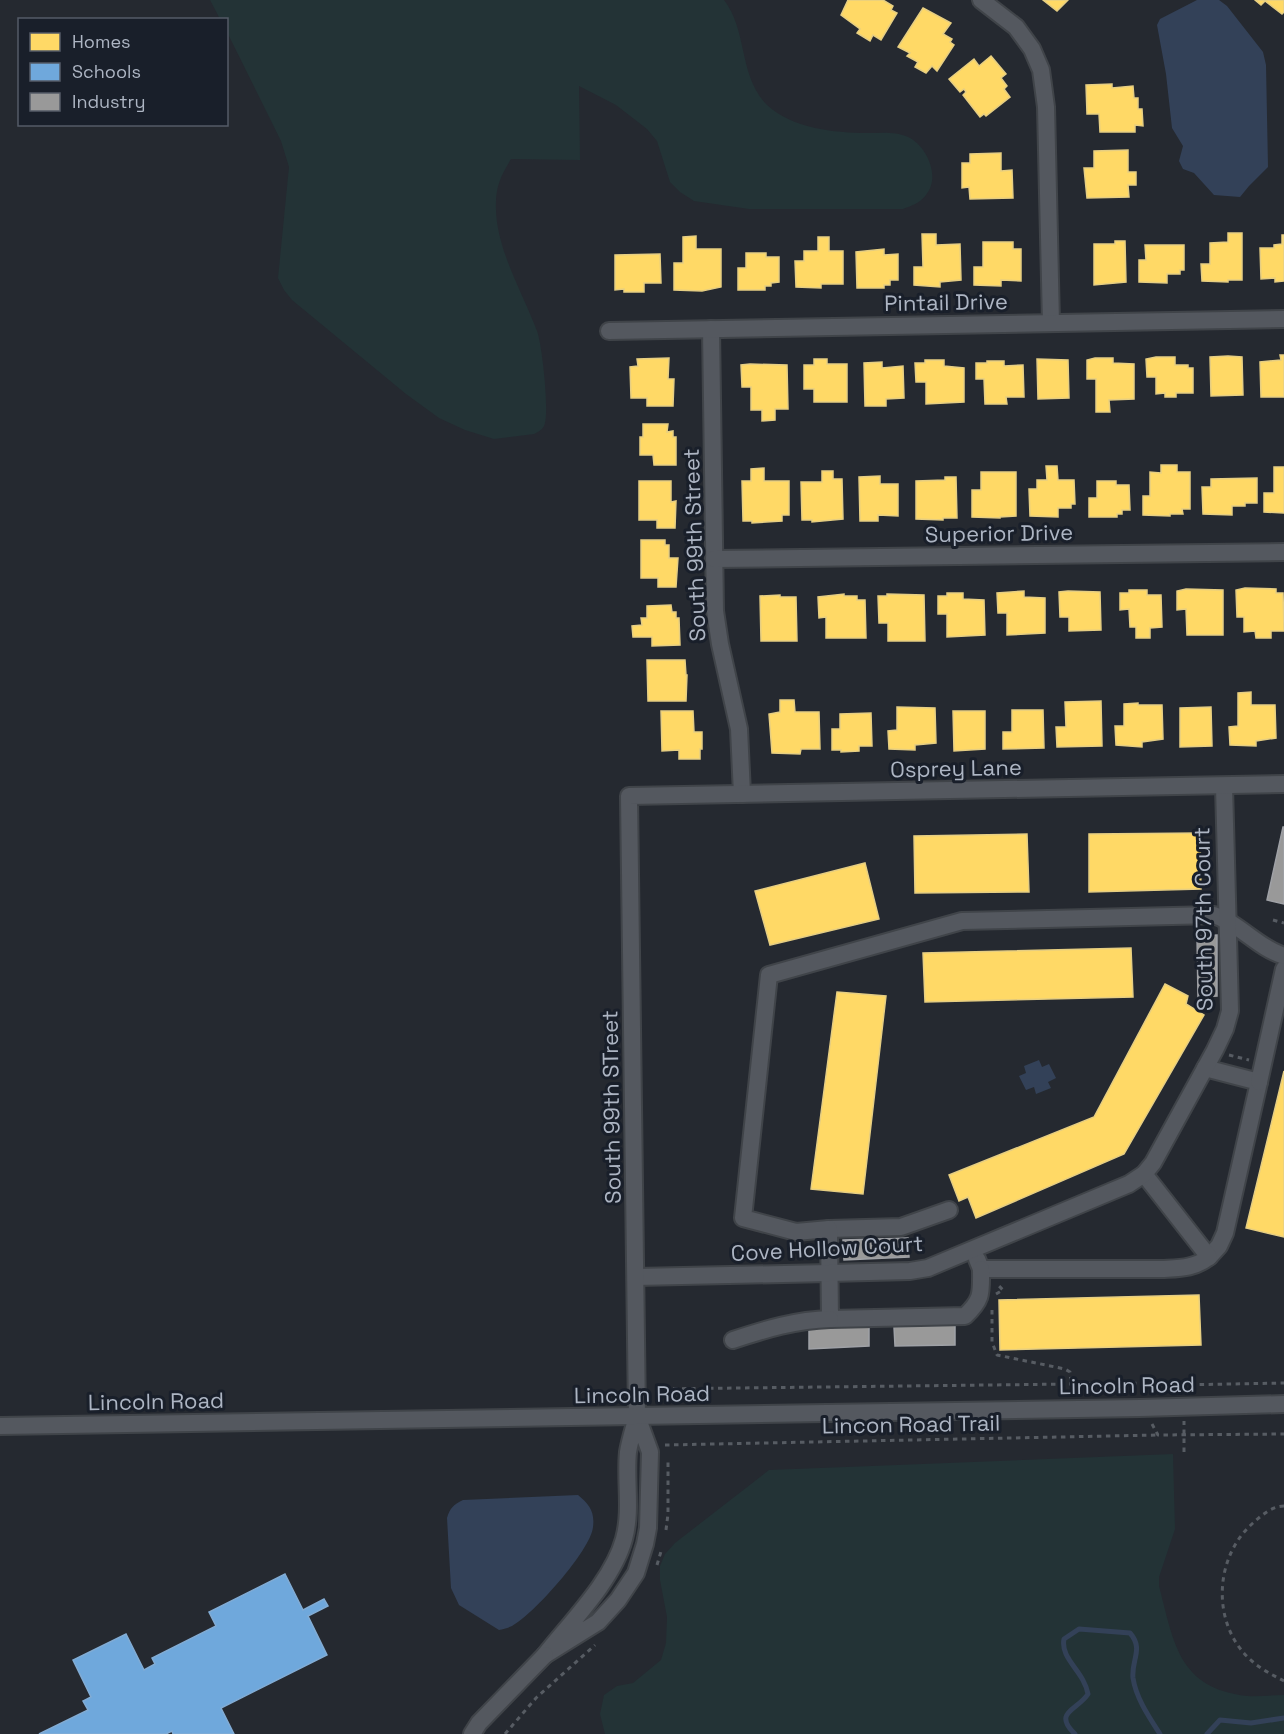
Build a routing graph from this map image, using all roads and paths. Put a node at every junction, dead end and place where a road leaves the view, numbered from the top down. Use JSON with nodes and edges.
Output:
{"nodes":[{"id":1,"x":981,"y":0,"type":"edge"},
{"id":2,"x":1284,"y":319,"type":"edge"},
{"id":3,"x":1051,"y":323,"type":"junction"},
{"id":4,"x":711,"y":328,"type":"junction"},
{"id":5,"x":609,"y":331,"type":"dead end"},
{"id":6,"x":1284,"y":552,"type":"edge"},
{"id":7,"x":714,"y":559,"type":"junction"},
{"id":8,"x":1284,"y":784,"type":"edge"},
{"id":9,"x":1224,"y":786,"type":"junction"},
{"id":10,"x":742,"y":794,"type":"junction"},
{"id":11,"x":628,"y":796,"type":"joint"},
{"id":12,"x":1228,"y":920,"type":"junction"},
{"id":13,"x":1273,"y":920,"type":"dead end"},
{"id":14,"x":1284,"y":922,"type":"edge"},
{"id":15,"x":1284,"y":956,"type":"edge"},
{"id":16,"x":1284,"y":969,"type":"edge"},
{"id":17,"x":1228,"y":1054,"type":"dead end"},
{"id":18,"x":1254,"y":1061,"type":"dead end"},
{"id":19,"x":1205,"y":1068,"type":"junction"},
{"id":20,"x":1259,"y":1082,"type":"junction"},
{"id":21,"x":1144,"y":1174,"type":"junction"},
{"id":22,"x":949,"y":1210,"type":"dead end"},
{"id":23,"x":829,"y":1229,"type":"junction"},
{"id":24,"x":973,"y":1250,"type":"junction"},
{"id":25,"x":1209,"y":1257,"type":"junction"},
{"id":26,"x":981,"y":1269,"type":"junction"},
{"id":27,"x":830,"y":1274,"type":"junction"},
{"id":28,"x":636,"y":1277,"type":"junction"},
{"id":29,"x":998,"y":1284,"type":"dead end"},
{"id":30,"x":991,"y":1297,"type":"dead end"},
{"id":31,"x":992,"y":1306,"type":"dead end"},
{"id":32,"x":830,"y":1319,"type":"junction"},
{"id":33,"x":733,"y":1340,"type":"dead end"},
{"id":34,"x":1071,"y":1383,"type":"junction"},
{"id":35,"x":1156,"y":1383,"type":"junction"},
{"id":36,"x":1284,"y":1383,"type":"edge"},
{"id":37,"x":655,"y":1389,"type":"dead end"},
{"id":38,"x":1284,"y":1404,"type":"edge"},
{"id":39,"x":1184,"y":1407,"type":"junction"},
{"id":40,"x":1140,"y":1408,"type":"junction"},
{"id":41,"x":637,"y":1416,"type":"junction"},
{"id":42,"x":0,"y":1426,"type":"edge"},
{"id":43,"x":1284,"y":1434,"type":"edge"},
{"id":44,"x":1158,"y":1435,"type":"junction"},
{"id":45,"x":1184,"y":1435,"type":"junction"},
{"id":46,"x":664,"y":1445,"type":"dead end"},
{"id":47,"x":1184,"y":1452,"type":"dead end"},
{"id":48,"x":1284,"y":1506,"type":"edge"},
{"id":49,"x":545,"y":1655,"type":"junction"},
{"id":50,"x":1284,"y":1681,"type":"edge"},
{"id":51,"x":472,"y":1734,"type":"edge"}],
"edges":[{"from":1,"to":3,"type":"street"},
{"from":2,"to":3,"type":"street","name":"Pintail Drive"},
{"from":3,"to":4,"type":"street","name":"Pintail Drive"},
{"from":4,"to":5,"type":"street","name":"Pintail Drive"},
{"from":4,"to":7,"type":"street","name":"South 99th Street"},
{"from":6,"to":7,"type":"street","name":"Superior Drive"},
{"from":7,"to":10,"type":"street","name":"South 99th Street"},
{"from":8,"to":9,"type":"street","name":"Osprey Lane"},
{"from":9,"to":10,"type":"street","name":"Osprey Lane"},
{"from":9,"to":12,"type":"street","name":"South 97th Court"},
{"from":10,"to":11,"type":"street","name":"Osprey Lane"},
{"from":11,"to":28,"type":"street","name":"South 99th STreet"},
{"from":12,"to":15,"type":"street"},
{"from":12,"to":19,"type":"street","name":"South 97th Court"},
{"from":12,"to":23,"type":"street"},
{"from":13,"to":14,"type":"path"},
{"from":16,"to":20,"type":"street"},
{"from":17,"to":18,"type":"path"},
{"from":19,"to":20,"type":"street"},
{"from":19,"to":21,"type":"street","name":"South 97th Court"},
{"from":20,"to":25,"type":"street"},
{"from":21,"to":24,"type":"street","name":"Cove Hollow Court"},
{"from":21,"to":25,"type":"street"},
{"from":22,"to":23,"type":"street"},
{"from":23,"to":27,"type":"street"},
{"from":24,"to":26,"type":"street"},
{"from":24,"to":27,"type":"street","name":"Cove Hollow Court"},
{"from":25,"to":26,"type":"street"},
{"from":26,"to":32,"type":"street"},
{"from":27,"to":28,"type":"street","name":"Cove Hollow Court"},
{"from":27,"to":32,"type":"street"},
{"from":28,"to":41,"type":"street","name":"South 99th STreet"},
{"from":29,"to":30,"type":"path"},
{"from":31,"to":34,"type":"path"},
{"from":32,"to":33,"type":"street"},
{"from":34,"to":35,"type":"path"},
{"from":34,"to":37,"type":"path"},
{"from":35,"to":36,"type":"path"},
{"from":35,"to":40,"type":"path"},
{"from":38,"to":39,"type":"street","name":"Lincoln Road"},
{"from":39,"to":40,"type":"street","name":"Lincoln Road"},
{"from":39,"to":45,"type":"path"},
{"from":40,"to":41,"type":"street","name":"Lincoln Road"},
{"from":40,"to":44,"type":"path"},
{"from":41,"to":42,"type":"street","name":"Lincoln Road"},
{"from":41,"to":49,"type":"street"},
{"from":41,"to":49,"type":"street"},
{"from":43,"to":45,"type":"path","name":"Lincon Road Trail"},
{"from":44,"to":45,"type":"path","name":"Lincon Road Trail"},
{"from":44,"to":46,"type":"path","name":"Lincon Road Trail"},
{"from":45,"to":47,"type":"path"},
{"from":48,"to":50,"type":"path"},
{"from":49,"to":51,"type":"street"}]}
